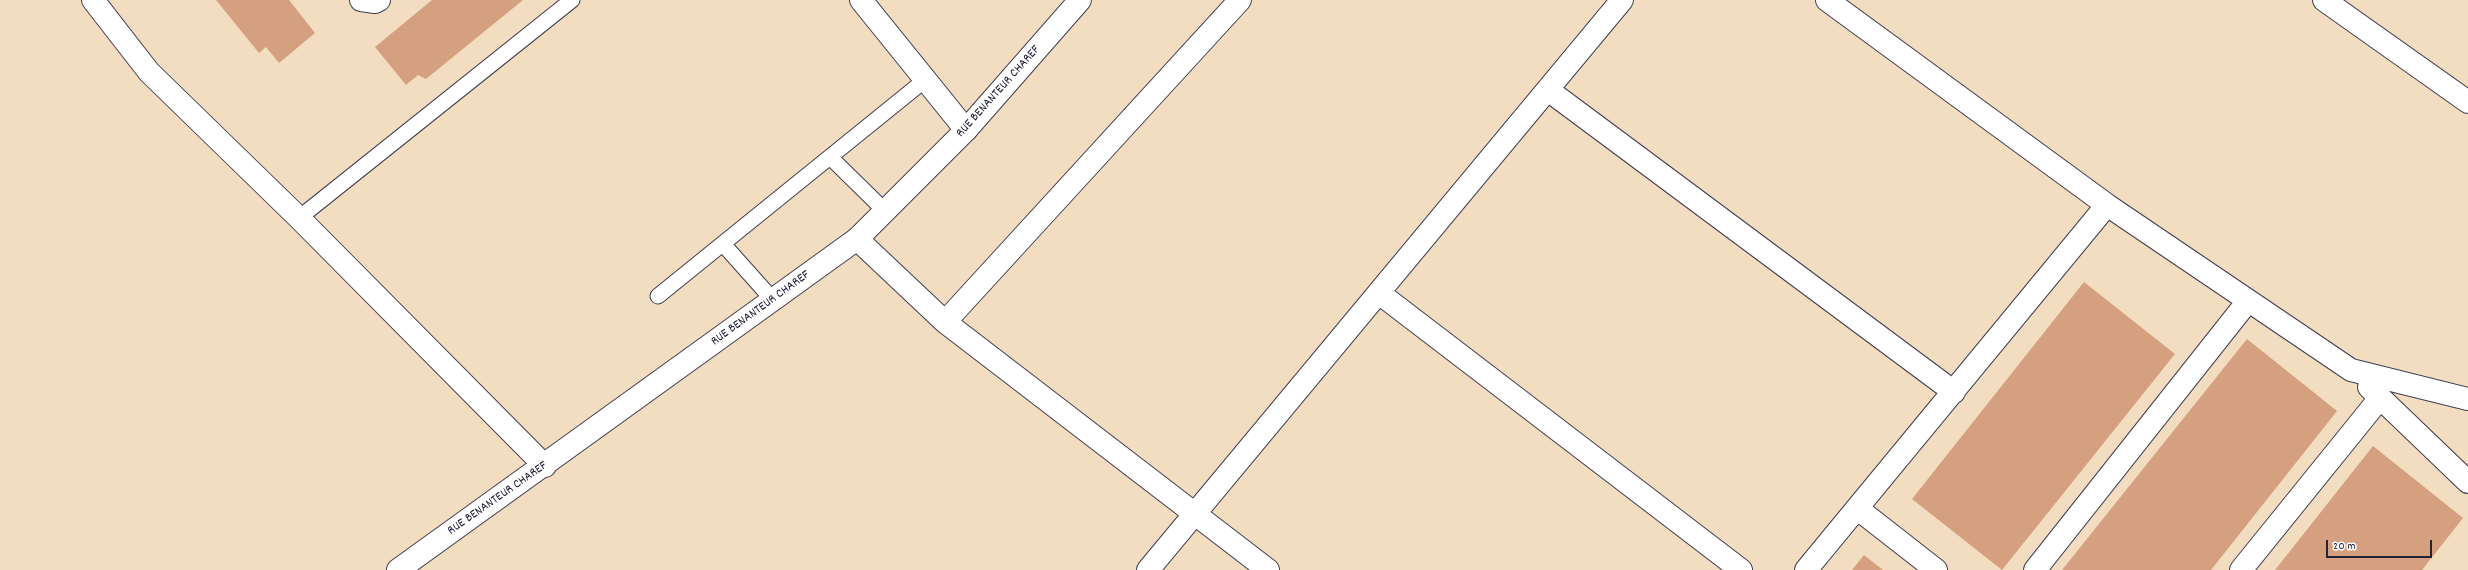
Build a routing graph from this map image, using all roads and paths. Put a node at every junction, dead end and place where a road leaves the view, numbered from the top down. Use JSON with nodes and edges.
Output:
{"nodes":[{"id":1,"x":93,"y":0,"type":"edge"},
{"id":2,"x":361,"y":0,"type":"edge"},
{"id":3,"x":379,"y":0,"type":"edge"},
{"id":4,"x":572,"y":0,"type":"edge"},
{"id":5,"x":861,"y":0,"type":"edge"},
{"id":6,"x":1080,"y":0,"type":"edge"},
{"id":7,"x":1240,"y":0,"type":"edge"},
{"id":8,"x":1622,"y":0,"type":"edge"},
{"id":9,"x":1827,"y":0,"type":"edge"},
{"id":10,"x":2324,"y":0,"type":"edge"},
{"id":11,"x":925,"y":80,"type":"junction"},
{"id":12,"x":1548,"y":90,"type":"junction"},
{"id":13,"x":2468,"y":102,"type":"edge"},
{"id":14,"x":966,"y":130,"type":"junction"},
{"id":15,"x":830,"y":157,"type":"junction"},
{"id":16,"x":2107,"y":205,"type":"junction"},
{"id":17,"x":885,"y":212,"type":"junction"},
{"id":18,"x":299,"y":218,"type":"junction"},
{"id":19,"x":857,"y":239,"type":"junction"},
{"id":20,"x":723,"y":244,"type":"junction"},
{"id":21,"x":1379,"y":293,"type":"junction"},
{"id":22,"x":658,"y":296,"type":"dead end"},
{"id":23,"x":773,"y":300,"type":"junction"},
{"id":24,"x":2248,"y":301,"type":"junction"},
{"id":25,"x":945,"y":322,"type":"junction"},
{"id":26,"x":2351,"y":370,"type":"junction"},
{"id":27,"x":1954,"y":392,"type":"junction"},
{"id":28,"x":2380,"y":398,"type":"junction"},
{"id":29,"x":2468,"y":399,"type":"edge"},
{"id":30,"x":545,"y":466,"type":"junction"},
{"id":31,"x":2468,"y":482,"type":"edge"},
{"id":32,"x":1858,"y":508,"type":"junction"},
{"id":33,"x":1195,"y":514,"type":"junction"},
{"id":34,"x":402,"y":568,"type":"edge"},
{"id":35,"x":1148,"y":570,"type":"edge"},
{"id":36,"x":1268,"y":570,"type":"edge"},
{"id":37,"x":1741,"y":570,"type":"edge"},
{"id":38,"x":1806,"y":570,"type":"edge"},
{"id":39,"x":1936,"y":570,"type":"edge"},
{"id":40,"x":2035,"y":570,"type":"edge"},
{"id":41,"x":2241,"y":570,"type":"edge"}],
"edges":[{"from":1,"to":18,"type":"street"},
{"from":2,"to":3,"type":"street"},
{"from":4,"to":18,"type":"lane"},
{"from":5,"to":11,"type":"street"},
{"from":6,"to":14,"type":"street","name":"RUE BENANTEUR CHAREF"},
{"from":7,"to":25,"type":"street"},
{"from":8,"to":12,"type":"street"},
{"from":9,"to":16,"type":"street"},
{"from":10,"to":13,"type":"street"},
{"from":11,"to":14,"type":"street"},
{"from":11,"to":15,"type":"lane"},
{"from":12,"to":21,"type":"street"},
{"from":12,"to":27,"type":"street"},
{"from":14,"to":17,"type":"street","name":"RUE BENANTEUR CHAREF"},
{"from":15,"to":17,"type":"lane"},
{"from":15,"to":20,"type":"lane"},
{"from":16,"to":24,"type":"street"},
{"from":16,"to":27,"type":"street"},
{"from":17,"to":19,"type":"street","name":"RUE BENANTEUR CHAREF"},
{"from":18,"to":30,"type":"street"},
{"from":19,"to":23,"type":"street","name":"RUE BENANTEUR CHAREF"},
{"from":19,"to":25,"type":"street"},
{"from":20,"to":22,"type":"lane"},
{"from":20,"to":23,"type":"lane"},
{"from":21,"to":33,"type":"street"},
{"from":21,"to":37,"type":"street"},
{"from":23,"to":30,"type":"street","name":"RUE BENANTEUR CHAREF"},
{"from":24,"to":26,"type":"street"},
{"from":24,"to":40,"type":"street"},
{"from":25,"to":33,"type":"street"},
{"from":26,"to":28,"type":"street"},
{"from":26,"to":29,"type":"street"},
{"from":27,"to":32,"type":"street"},
{"from":28,"to":31,"type":"street"},
{"from":28,"to":41,"type":"street"},
{"from":30,"to":34,"type":"street","name":"RUE BENANTEUR CHAREF"},
{"from":32,"to":38,"type":"street"},
{"from":32,"to":39,"type":"street"},
{"from":33,"to":35,"type":"street"},
{"from":33,"to":36,"type":"street"}]}
